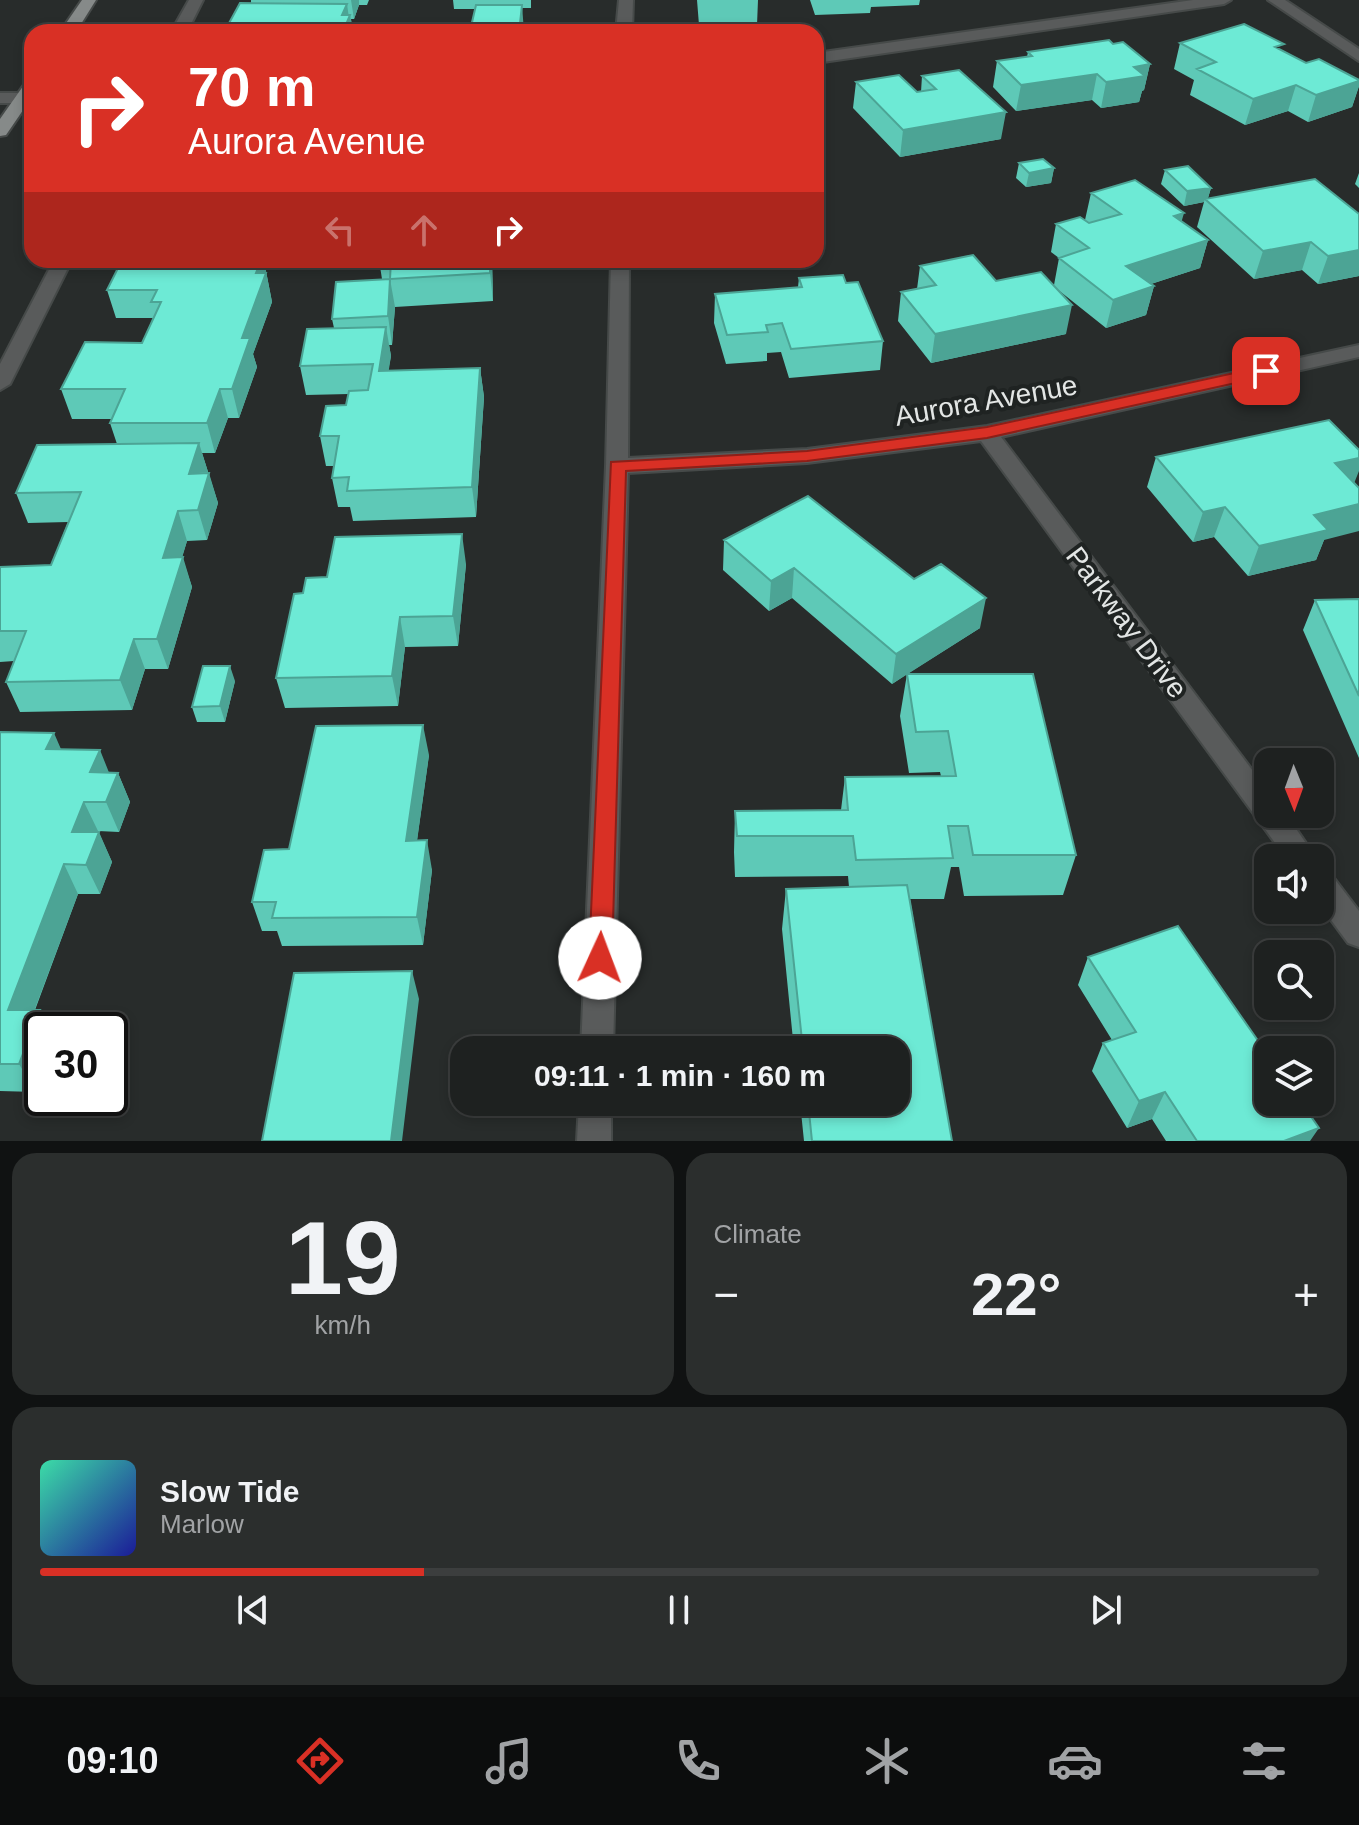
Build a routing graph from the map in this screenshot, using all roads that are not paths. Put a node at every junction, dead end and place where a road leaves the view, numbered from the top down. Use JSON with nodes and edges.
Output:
{"nodes":[{"id":1,"x":89,"y":0,"type":"edge"},
{"id":2,"x":196,"y":0,"type":"edge"},
{"id":3,"x":626,"y":0,"type":"edge"},
{"id":4,"x":1224,"y":0,"type":"edge"},
{"id":5,"x":1275,"y":0,"type":"edge"},
{"id":6,"x":73,"y":24,"type":"edge"},
{"id":7,"x":183,"y":24,"type":"edge"},
{"id":8,"x":624,"y":24,"type":"edge"},
{"id":9,"x":1359,"y":56,"type":"edge"},
{"id":10,"x":824,"y":57,"type":"edge"},
{"id":11,"x":24,"y":93,"type":"edge"},
{"id":12,"x":24,"y":96,"type":"edge"},
{"id":13,"x":0,"y":98,"type":"edge"},
{"id":14,"x":0,"y":131,"type":"edge"},
{"id":15,"x":59,"y":268,"type":"edge"},
{"id":16,"x":620,"y":268,"type":"edge"},
{"id":17,"x":1359,"y":351,"type":"edge"},
{"id":18,"x":0,"y":384,"type":"edge"},
{"id":19,"x":987,"y":433,"type":"junction"},
{"id":20,"x":617,"y":466,"type":"junction"},
{"id":21,"x":1254,"y":793,"type":"edge"},
{"id":22,"x":1334,"y":901,"type":"edge"},
{"id":23,"x":1359,"y":934,"type":"edge"},
{"id":24,"x":597,"y":1036,"type":"edge"},
{"id":25,"x":595,"y":1116,"type":"edge"},
{"id":26,"x":594,"y":1141,"type":"edge"}],
"edges":[{"from":1,"to":6,"type":"main road"},
{"from":2,"to":7,"type":"street"},
{"from":3,"to":8,"type":"street"},
{"from":4,"to":10,"type":"street"},
{"from":5,"to":9,"type":"street"},
{"from":11,"to":13,"type":"street"},
{"from":12,"to":14,"type":"main road"},
{"from":15,"to":18,"type":"street"},
{"from":16,"to":20,"type":"street"},
{"from":17,"to":19,"type":"street","name":"Aurora Avenue"},
{"from":19,"to":20,"type":"street","name":"Aurora Avenue"},
{"from":19,"to":21,"type":"street","name":"Parkway Drive"},
{"from":20,"to":24,"type":"street"},
{"from":22,"to":23,"type":"street"},
{"from":25,"to":26,"type":"street"}]}
